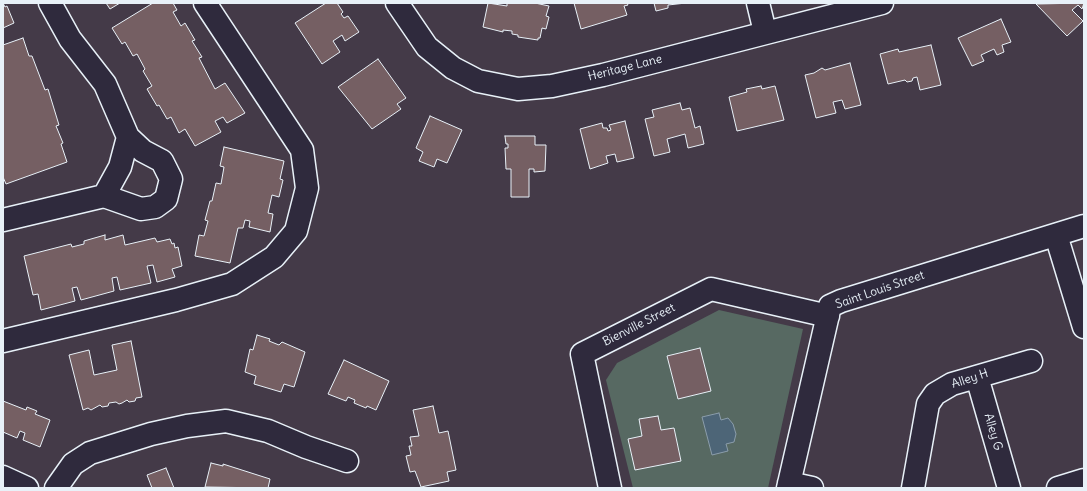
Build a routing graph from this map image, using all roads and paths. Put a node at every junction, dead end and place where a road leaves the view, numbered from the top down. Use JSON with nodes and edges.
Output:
{"nodes":[{"id":1,"x":50,"y":3,"type":"edge"},
{"id":2,"x":206,"y":3,"type":"edge"},
{"id":3,"x":397,"y":3,"type":"edge"},
{"id":4,"x":758,"y":3,"type":"edge"},
{"id":5,"x":882,"y":3,"type":"edge"},
{"id":6,"x":765,"y":32,"type":"junction"},
{"id":7,"x":128,"y":137,"type":"junction"},
{"id":8,"x":104,"y":196,"type":"junction"},
{"id":9,"x":3,"y":220,"type":"edge"},
{"id":10,"x":1084,"y":226,"type":"edge"},
{"id":11,"x":1056,"y":235,"type":"junction"},
{"id":12,"x":828,"y":316,"type":"junction"},
{"id":13,"x":1084,"y":327,"type":"edge"},
{"id":14,"x":3,"y":340,"type":"edge"},
{"id":15,"x":1031,"y":361,"type":"dead end"},
{"id":16,"x":977,"y":377,"type":"junction"},
{"id":17,"x":347,"y":461,"type":"dead end"},
{"id":18,"x":3,"y":477,"type":"edge"},
{"id":19,"x":1084,"y":480,"type":"edge"},
{"id":20,"x":788,"y":485,"type":"edge"},
{"id":21,"x":26,"y":488,"type":"edge"},
{"id":22,"x":56,"y":488,"type":"edge"},
{"id":23,"x":610,"y":488,"type":"edge"},
{"id":24,"x":812,"y":488,"type":"edge"},
{"id":25,"x":913,"y":488,"type":"edge"},
{"id":26,"x":1010,"y":488,"type":"edge"},
{"id":27,"x":1058,"y":488,"type":"edge"}],
"edges":[{"from":1,"to":7,"type":"street"},
{"from":2,"to":14,"type":"street"},
{"from":3,"to":6,"type":"street","name":"Heritage Lane"},
{"from":4,"to":6,"type":"street"},
{"from":5,"to":6,"type":"street","name":"Heritage Lane"},
{"from":7,"to":8,"type":"street"},
{"from":7,"to":8,"type":"street"},
{"from":8,"to":9,"type":"street"},
{"from":10,"to":11,"type":"street","name":"Saint Louis Street"},
{"from":11,"to":12,"type":"street","name":"Saint Louis Street"},
{"from":11,"to":13,"type":"street"},
{"from":12,"to":20,"type":"street","name":"Saint Louis Street"},
{"from":12,"to":23,"type":"street","name":"Bienville Street"},
{"from":15,"to":16,"type":"street","name":"Alley H"},
{"from":16,"to":25,"type":"street","name":"Alley H"},
{"from":16,"to":26,"type":"street","name":"Alley G"},
{"from":17,"to":22,"type":"street"},
{"from":18,"to":21,"type":"street"},
{"from":19,"to":27,"type":"street"},
{"from":20,"to":24,"type":"street"}]}
